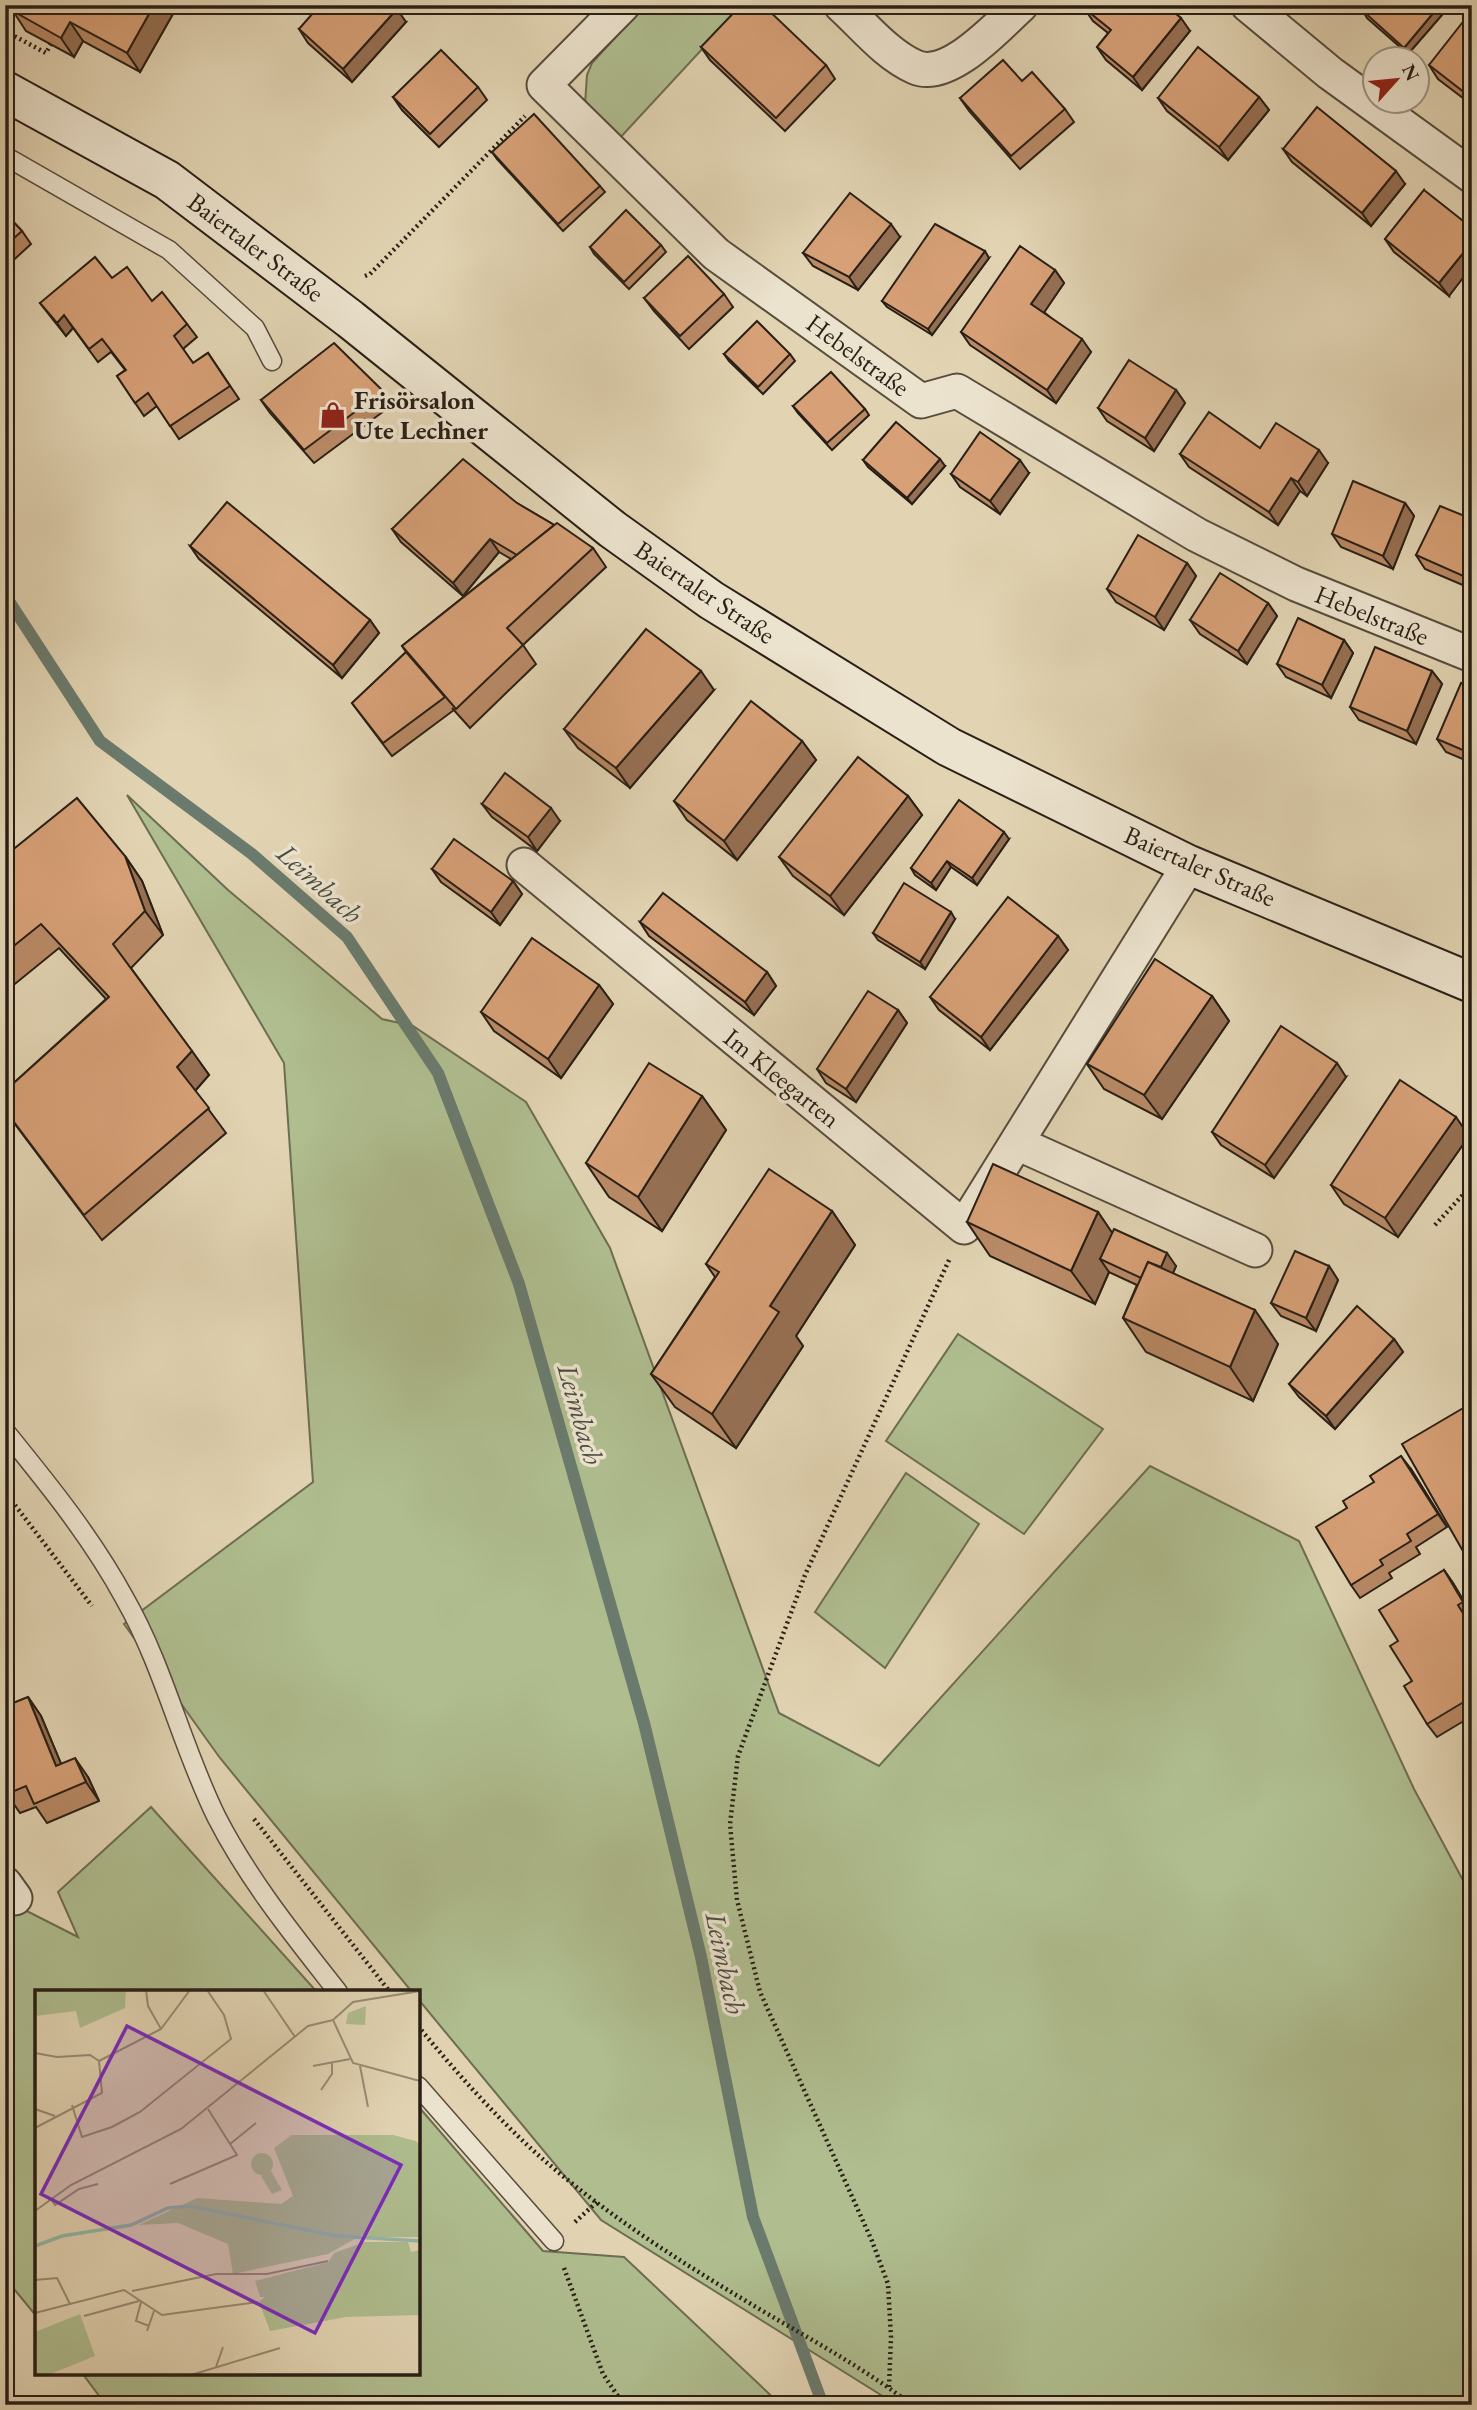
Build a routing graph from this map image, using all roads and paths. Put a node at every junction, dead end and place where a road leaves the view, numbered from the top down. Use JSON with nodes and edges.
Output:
{"nodes":[{"id":1,"x":623,"y":5,"type":"edge"},
{"id":2,"x":841,"y":5,"type":"edge"},
{"id":3,"x":1021,"y":5,"type":"edge"},
{"id":4,"x":1248,"y":5,"type":"edge"},
{"id":5,"x":5,"y":31,"type":"edge"},
{"id":6,"x":51,"y":44,"type":"edge"},
{"id":7,"x":5,"y":91,"type":"edge"},
{"id":8,"x":550,"y":91,"type":"junction"},
{"id":9,"x":5,"y":156,"type":"edge"},
{"id":10,"x":1472,"y":176,"type":"edge"},
{"id":11,"x":367,"y":278,"type":"dead end"},
{"id":12,"x":272,"y":361,"type":"dead end"},
{"id":13,"x":1472,"y":655,"type":"edge"},
{"id":14,"x":1189,"y":865,"type":"junction"},
{"id":15,"x":524,"y":866,"type":"dead end"},
{"id":16,"x":1472,"y":983,"type":"edge"},
{"id":17,"x":1017,"y":1143,"type":"junction"},
{"id":18,"x":1472,"y":1185,"type":"edge"},
{"id":19,"x":1435,"y":1225,"type":"dead end"},
{"id":20,"x":964,"y":1227,"type":"junction"},
{"id":21,"x":1255,"y":1250,"type":"dead end"},
{"id":22,"x":5,"y":1431,"type":"edge"},
{"id":23,"x":336,"y":1990,"type":"edge"},
{"id":24,"x":420,"y":2028,"type":"edge"},
{"id":25,"x":420,"y":2088,"type":"edge"},
{"id":26,"x":598,"y":2201,"type":"junction"},
{"id":27,"x":554,"y":2241,"type":"junction"},
{"id":28,"x":889,"y":2387,"type":"junction"},
{"id":29,"x":624,"y":2405,"type":"edge"},
{"id":30,"x":912,"y":2405,"type":"edge"}],
"edges":[{"from":1,"to":8,"type":"street"},
{"from":2,"to":3,"type":"street"},
{"from":4,"to":10,"type":"street"},
{"from":5,"to":6,"type":"path"},
{"from":7,"to":14,"type":"main road","name":"Baiertaler Straße"},
{"from":8,"to":11,"type":"path"},
{"from":8,"to":13,"type":"street","name":"Hebelstraße"},
{"from":9,"to":12,"type":"lane"},
{"from":14,"to":16,"type":"main road","name":"Baiertaler Straße"},
{"from":14,"to":17,"type":"street"},
{"from":15,"to":20,"type":"street","name":"Im Kleegarten"},
{"from":17,"to":20,"type":"street"},
{"from":17,"to":21,"type":"street"},
{"from":18,"to":19,"type":"path"},
{"from":20,"to":28,"type":"path"},
{"from":22,"to":23,"type":"lane"},
{"from":24,"to":26,"type":"path"},
{"from":25,"to":27,"type":"lane"},
{"from":26,"to":27,"type":"path"},
{"from":26,"to":28,"type":"path"},
{"from":27,"to":29,"type":"path"},
{"from":28,"to":30,"type":"path"}]}
